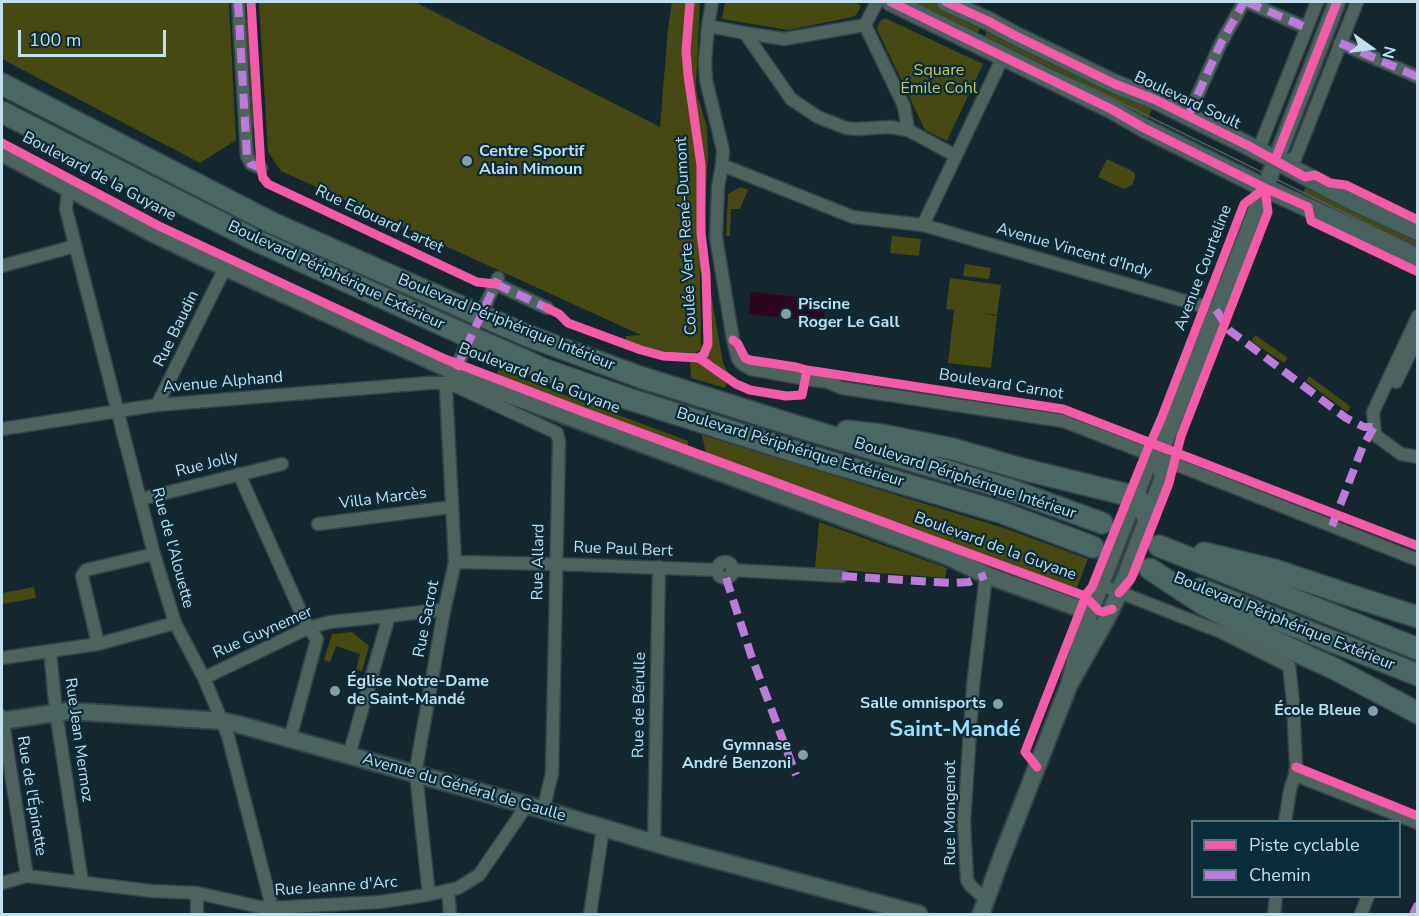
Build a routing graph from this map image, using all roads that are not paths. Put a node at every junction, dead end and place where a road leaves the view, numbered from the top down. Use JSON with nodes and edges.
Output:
{"nodes":[{"id":1,"x":238,"y":2,"type":"edge"},
{"id":2,"x":712,"y":2,"type":"edge"},
{"id":3,"x":877,"y":2,"type":"edge"},
{"id":4,"x":891,"y":2,"type":"edge"},
{"id":5,"x":946,"y":2,"type":"edge"},
{"id":6,"x":1245,"y":2,"type":"edge"},
{"id":7,"x":1317,"y":2,"type":"edge"},
{"id":8,"x":1337,"y":2,"type":"edge"},
{"id":9,"x":1357,"y":2,"type":"edge"},
{"id":10,"x":865,"y":25,"type":"junction"},
{"id":11,"x":708,"y":27,"type":"junction"},
{"id":12,"x":1307,"y":28,"type":"junction"},
{"id":13,"x":745,"y":33,"type":"junction"},
{"id":14,"x":1340,"y":43,"type":"junction"},
{"id":15,"x":1003,"y":57,"type":"junction"},
{"id":16,"x":1418,"y":77,"type":"edge"},
{"id":17,"x":2,"y":84,"type":"edge"},
{"id":18,"x":2,"y":112,"type":"edge"},
{"id":19,"x":1188,"y":116,"type":"junction"},
{"id":20,"x":908,"y":130,"type":"junction"},
{"id":21,"x":1258,"y":151,"type":"junction"},
{"id":22,"x":2,"y":153,"type":"edge"},
{"id":23,"x":956,"y":156,"type":"junction"},
{"id":24,"x":1275,"y":160,"type":"junction"},
{"id":25,"x":1293,"y":164,"type":"junction"},
{"id":26,"x":722,"y":165,"type":"junction"},
{"id":27,"x":261,"y":168,"type":"dead end"},
{"id":28,"x":1265,"y":188,"type":"junction"},
{"id":29,"x":68,"y":189,"type":"junction"},
{"id":30,"x":923,"y":225,"type":"junction"},
{"id":31,"x":1418,"y":231,"type":"edge"},
{"id":32,"x":75,"y":246,"type":"junction"},
{"id":33,"x":1418,"y":258,"type":"edge"},
{"id":34,"x":2,"y":266,"type":"edge"},
{"id":35,"x":225,"y":268,"type":"junction"},
{"id":36,"x":547,"y":308,"type":"dead end"},
{"id":37,"x":1216,"y":310,"type":"junction"},
{"id":38,"x":1418,"y":316,"type":"edge"},
{"id":39,"x":1418,"y":337,"type":"edge"},
{"id":40,"x":452,"y":378,"type":"junction"},
{"id":41,"x":157,"y":405,"type":"junction"},
{"id":42,"x":118,"y":411,"type":"junction"},
{"id":43,"x":799,"y":426,"type":"junction"},
{"id":44,"x":1374,"y":427,"type":"junction"},
{"id":45,"x":2,"y":429,"type":"edge"},
{"id":46,"x":1418,"y":457,"type":"edge"},
{"id":47,"x":1158,"y":458,"type":"junction"},
{"id":48,"x":282,"y":464,"type":"dead end"},
{"id":49,"x":239,"y":474,"type":"junction"},
{"id":50,"x":1135,"y":497,"type":"junction"},
{"id":51,"x":141,"y":499,"type":"junction"},
{"id":52,"x":452,"y":507,"type":"junction"},
{"id":53,"x":1148,"y":517,"type":"junction"},
{"id":54,"x":1102,"y":523,"type":"dead end"},
{"id":55,"x":318,"y":524,"type":"dead end"},
{"id":56,"x":1093,"y":547,"type":"tunnel mouth"},
{"id":57,"x":154,"y":554,"type":"junction"},
{"id":58,"x":1418,"y":560,"type":"edge"},
{"id":59,"x":455,"y":562,"type":"junction"},
{"id":60,"x":556,"y":564,"type":"junction"},
{"id":61,"x":659,"y":567,"type":"junction"},
{"id":62,"x":986,"y":575,"type":"junction"},
{"id":63,"x":842,"y":576,"type":"dead end"},
{"id":64,"x":1101,"y":585,"type":"junction"},
{"id":65,"x":1119,"y":593,"type":"junction"},
{"id":66,"x":444,"y":611,"type":"junction"},
{"id":67,"x":1090,"y":612,"type":"junction"},
{"id":68,"x":389,"y":616,"type":"junction"},
{"id":69,"x":1418,"y":617,"type":"edge"},
{"id":70,"x":1107,"y":618,"type":"junction"},
{"id":71,"x":175,"y":623,"type":"junction"},
{"id":72,"x":308,"y":628,"type":"junction"},
{"id":73,"x":98,"y":644,"type":"junction"},
{"id":74,"x":1418,"y":650,"type":"edge"},
{"id":75,"x":50,"y":651,"type":"junction"},
{"id":76,"x":2,"y":658,"type":"edge"},
{"id":77,"x":1418,"y":675,"type":"edge"},
{"id":78,"x":204,"y":678,"type":"junction"},
{"id":79,"x":1070,"y":685,"type":"junction"},
{"id":80,"x":56,"y":712,"type":"junction"},
{"id":81,"x":1418,"y":714,"type":"edge"},
{"id":82,"x":2,"y":716,"type":"edge"},
{"id":83,"x":2,"y":721,"type":"edge"},
{"id":84,"x":222,"y":721,"type":"junction"},
{"id":85,"x":290,"y":739,"type":"junction"},
{"id":86,"x":349,"y":755,"type":"junction"},
{"id":87,"x":416,"y":774,"type":"junction"},
{"id":88,"x":1295,"y":775,"type":"junction"},
{"id":89,"x":535,"y":807,"type":"junction"},
{"id":90,"x":1399,"y":819,"type":"edge"},
{"id":91,"x":1285,"y":820,"type":"edge"},
{"id":92,"x":1418,"y":824,"type":"edge"},
{"id":93,"x":603,"y":828,"type":"junction"},
{"id":94,"x":654,"y":843,"type":"junction"},
{"id":95,"x":27,"y":876,"type":"junction"},
{"id":96,"x":82,"y":882,"type":"junction"},
{"id":97,"x":2,"y":883,"type":"edge"},
{"id":98,"x":448,"y":890,"type":"junction"},
{"id":99,"x":197,"y":893,"type":"junction"},
{"id":100,"x":431,"y":894,"type":"junction"},
{"id":101,"x":1276,"y":898,"type":"edge"},
{"id":102,"x":1368,"y":898,"type":"edge"},
{"id":103,"x":984,"y":908,"type":"edge"},
{"id":104,"x":270,"y":911,"type":"edge"},
{"id":105,"x":197,"y":915,"type":"edge"},
{"id":106,"x":450,"y":915,"type":"edge"},
{"id":107,"x":590,"y":915,"type":"edge"},
{"id":108,"x":919,"y":915,"type":"edge"},
{"id":109,"x":1274,"y":915,"type":"edge"},
{"id":110,"x":1361,"y":915,"type":"edge"}],
"edges":[{"from":1,"to":27,"type":"street"},
{"from":2,"to":11,"type":"street","name":"Boulevard Carnot"},
{"from":3,"to":10,"type":"street"},
{"from":4,"to":15,"type":"main road"},
{"from":5,"to":19,"type":"main road","name":"Boulevard Soult"},
{"from":6,"to":12,"type":"street"},
{"from":6,"to":19,"type":"street"},
{"from":7,"to":12,"type":"street"},
{"from":8,"to":24,"type":"main road","name":"Avenue Courteline"},
{"from":9,"to":14,"type":"street"},
{"from":10,"to":13,"type":"street"},
{"from":10,"to":20,"type":"street"},
{"from":11,"to":13,"type":"street"},
{"from":11,"to":26,"type":"street","name":"Boulevard Carnot"},
{"from":12,"to":21,"type":"street"},
{"from":13,"to":20,"type":"street"},
{"from":14,"to":16,"type":"street"},
{"from":14,"to":25,"type":"street"},
{"from":15,"to":23,"type":"street"},
{"from":15,"to":28,"type":"main road"},
{"from":17,"to":43,"type":"highway","name":"Boulevard Périphérique Intérieur","bridge":true},
{"from":18,"to":56,"type":"highway","name":"Boulevard Périphérique Extérieur","bridge":true},
{"from":19,"to":21,"type":"main road","name":"Boulevard Soult"},
{"from":20,"to":23,"type":"street"},
{"from":21,"to":24,"type":"main road","name":"Boulevard Soult"},
{"from":22,"to":29,"type":"main road","name":"Boulevard de la Guyane"},
{"from":23,"to":30,"type":"street"},
{"from":24,"to":25,"type":"main road","name":"Boulevard Soult"},
{"from":24,"to":28,"type":"main road","name":"Avenue Courteline"},
{"from":25,"to":31,"type":"main road","name":"Boulevard Soult"},
{"from":26,"to":30,"type":"street","name":"Avenue Vincent d'Indy"},
{"from":26,"to":47,"type":"street","name":"Boulevard Carnot"},
{"from":28,"to":33,"type":"main road"},
{"from":28,"to":37,"type":"main road","name":"Avenue Courteline"},
{"from":29,"to":32,"type":"street","name":"Rue de l'Alouette"},
{"from":29,"to":35,"type":"main road","name":"Boulevard de la Guyane"},
{"from":30,"to":37,"type":"street","name":"Avenue Vincent d'Indy"},
{"from":32,"to":34,"type":"street"},
{"from":32,"to":42,"type":"street","name":"Rue de l'Alouette"},
{"from":35,"to":40,"type":"main road","name":"Boulevard de la Guyane"},
{"from":35,"to":41,"type":"street","name":"Rue Baudin"},
{"from":36,"to":40,"type":"street"},
{"from":37,"to":47,"type":"main road","name":"Avenue Courteline"},
{"from":38,"to":44,"type":"street"},
{"from":39,"to":44,"type":"street"},
{"from":40,"to":41,"type":"street","name":"Avenue Alphand"},
{"from":40,"to":52,"type":"street","name":"Rue Sacrot"},
{"from":40,"to":60,"type":"street","name":"Rue Allard"},
{"from":40,"to":62,"type":"main road","name":"Boulevard de la Guyane"},
{"from":41,"to":42,"type":"street","name":"Avenue Alphand"},
{"from":42,"to":45,"type":"street","name":"Avenue Alphand"},
{"from":42,"to":51,"type":"street","name":"Rue de l'Alouette"},
{"from":43,"to":50,"type":"highway"},
{"from":43,"to":54,"type":"highway","name":"Boulevard Périphérique Intérieur"},
{"from":44,"to":46,"type":"street"},
{"from":47,"to":50,"type":"main road","name":"Avenue Courteline"},
{"from":47,"to":53,"type":"main road","name":"Avenue Courteline"},
{"from":47,"to":58,"type":"street","name":"Boulevard Carnot"},
{"from":48,"to":49,"type":"street","name":"Rue Jolly"},
{"from":49,"to":51,"type":"street","name":"Rue Jolly"},
{"from":49,"to":72,"type":"street"},
{"from":50,"to":53,"type":"highway"},
{"from":50,"to":64,"type":"main road","name":"Avenue Courteline"},
{"from":51,"to":57,"type":"street","name":"Rue de l'Alouette"},
{"from":52,"to":55,"type":"street","name":"Villa Marcès"},
{"from":52,"to":59,"type":"street","name":"Rue Sacrot"},
{"from":53,"to":65,"type":"main road","name":"Avenue Courteline"},
{"from":57,"to":71,"type":"street","name":"Rue de l'Alouette"},
{"from":57,"to":73,"type":"street"},
{"from":59,"to":60,"type":"street","name":"Rue Paul Bert"},
{"from":59,"to":66,"type":"street","name":"Rue Sacrot"},
{"from":60,"to":61,"type":"street","name":"Rue Paul Bert"},
{"from":60,"to":89,"type":"street","name":"Rue Allard"},
{"from":61,"to":63,"type":"street","name":"Rue Paul Bert"},
{"from":61,"to":94,"type":"street","name":"Rue de Bérulle"},
{"from":62,"to":67,"type":"main road","name":"Boulevard de la Guyane"},
{"from":62,"to":103,"type":"street","name":"Rue Mongenot"},
{"from":64,"to":65,"type":"street"},
{"from":64,"to":67,"type":"main road","name":"Avenue Courteline"},
{"from":65,"to":70,"type":"main road","name":"Avenue Courteline"},
{"from":65,"to":88,"type":"street"},
{"from":66,"to":68,"type":"street","name":"Rue Guynemer"},
{"from":66,"to":87,"type":"street","name":"Rue Sacrot"},
{"from":67,"to":70,"type":"street"},
{"from":67,"to":79,"type":"main road","name":"Avenue Courteline"},
{"from":68,"to":72,"type":"street","name":"Rue Guynemer"},
{"from":68,"to":86,"type":"street"},
{"from":69,"to":74,"type":"highway"},
{"from":70,"to":79,"type":"main road","name":"Avenue Courteline"},
{"from":71,"to":73,"type":"street"},
{"from":71,"to":78,"type":"street","name":"Rue de l'Alouette"},
{"from":72,"to":78,"type":"street","name":"Rue Guynemer"},
{"from":72,"to":85,"type":"street"},
{"from":73,"to":75,"type":"street"},
{"from":75,"to":76,"type":"street"},
{"from":75,"to":80,"type":"street","name":"Rue Jean Mermoz"},
{"from":77,"to":81,"type":"highway","name":"Boulevard Périphérique Extérieur"},
{"from":78,"to":84,"type":"street","name":"Rue de l'Alouette"},
{"from":79,"to":103,"type":"main road"},
{"from":80,"to":83,"type":"main road","name":"Avenue du Général de Gaulle"},
{"from":80,"to":84,"type":"main road","name":"Avenue du Général de Gaulle"},
{"from":80,"to":96,"type":"street","name":"Rue Jean Mermoz"},
{"from":82,"to":83,"type":"street","name":"Rue de l'Épinette"},
{"from":83,"to":95,"type":"street","name":"Rue de l'Épinette"},
{"from":84,"to":85,"type":"main road","name":"Avenue du Général de Gaulle"},
{"from":84,"to":104,"type":"street","name":"Rue de l'Alouette"},
{"from":85,"to":86,"type":"main road","name":"Avenue du Général de Gaulle"},
{"from":86,"to":87,"type":"main road","name":"Avenue du Général de Gaulle"},
{"from":87,"to":89,"type":"main road","name":"Avenue du Général de Gaulle"},
{"from":87,"to":100,"type":"street","name":"Rue Sacrot"},
{"from":88,"to":90,"type":"street"},
{"from":88,"to":91,"type":"street"},
{"from":89,"to":93,"type":"main road","name":"Avenue du Général de Gaulle"},
{"from":89,"to":98,"type":"street","name":"Rue Jeanne d'Arc"},
{"from":90,"to":92,"type":"street"},
{"from":93,"to":94,"type":"main road","name":"Avenue du Général de Gaulle"},
{"from":93,"to":107,"type":"street"},
{"from":94,"to":108,"type":"main road","name":"Avenue du Général de Gaulle"},
{"from":95,"to":96,"type":"street","name":"Rue Jeanne d'Arc"},
{"from":95,"to":97,"type":"street","name":"Rue Jeanne d'Arc"},
{"from":96,"to":99,"type":"street","name":"Rue Jeanne d'Arc"},
{"from":98,"to":100,"type":"street","name":"Rue Jeanne d'Arc"},
{"from":98,"to":106,"type":"street"},
{"from":99,"to":104,"type":"street","name":"Rue Jeanne d'Arc"},
{"from":99,"to":105,"type":"street"},
{"from":100,"to":104,"type":"street","name":"Rue Jeanne d'Arc"},
{"from":101,"to":109,"type":"street"},
{"from":102,"to":110,"type":"street"}]}
